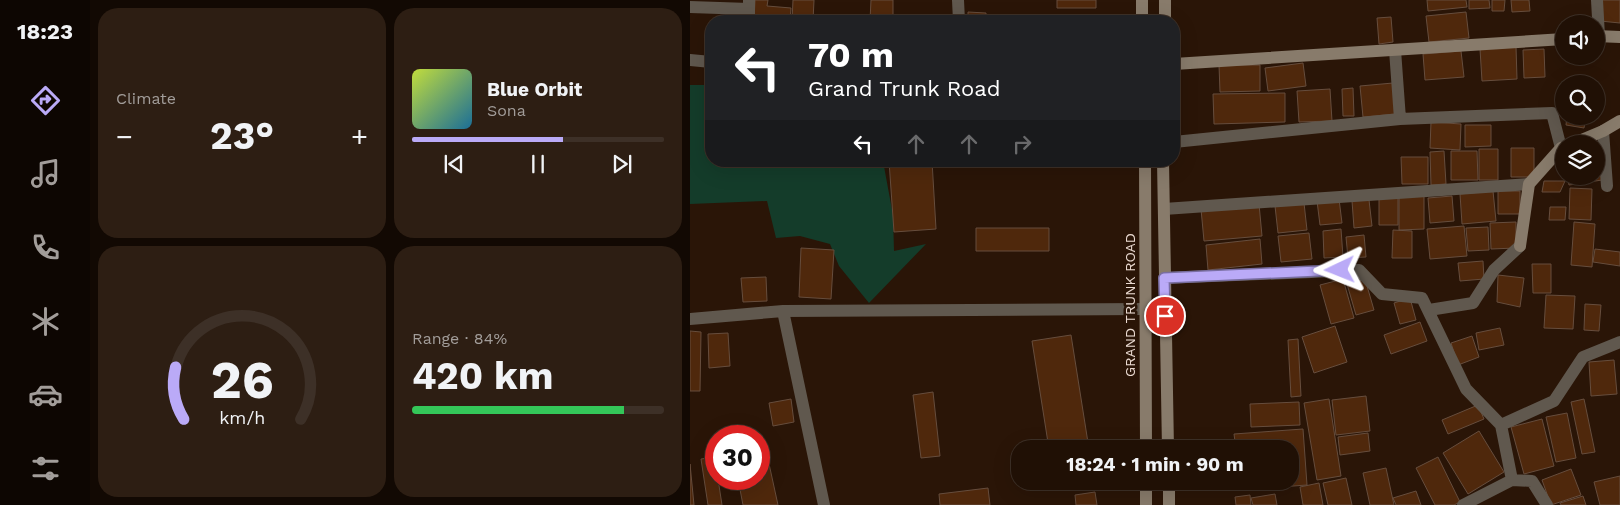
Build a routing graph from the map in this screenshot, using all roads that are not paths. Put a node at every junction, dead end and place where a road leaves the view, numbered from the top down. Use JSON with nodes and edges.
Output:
{"nodes":[{"id":1,"x":958,"y":0,"type":"edge"},
{"id":2,"x":1142,"y":0,"type":"edge"},
{"id":3,"x":1165,"y":0,"type":"edge"},
{"id":4,"x":1597,"y":0,"type":"edge"},
{"id":5,"x":690,"y":7,"type":"edge"},
{"id":6,"x":749,"y":10,"type":"edge"},
{"id":7,"x":959,"y":15,"type":"edge"},
{"id":8,"x":1142,"y":15,"type":"edge"},
{"id":9,"x":1165,"y":15,"type":"edge"},
{"id":10,"x":1597,"y":15,"type":"edge"},
{"id":11,"x":1605,"y":36,"type":"edge"},
{"id":12,"x":1620,"y":37,"type":"edge"},
{"id":13,"x":1555,"y":40,"type":"edge"},
{"id":14,"x":1395,"y":50,"type":"junction"},
{"id":15,"x":690,"y":60,"type":"edge"},
{"id":16,"x":705,"y":61,"type":"edge"},
{"id":17,"x":1180,"y":64,"type":"edge"},
{"id":18,"x":1400,"y":119,"type":"junction"},
{"id":19,"x":1620,"y":121,"type":"edge"},
{"id":20,"x":1603,"y":131,"type":"junction"},
{"id":21,"x":1561,"y":135,"type":"edge"},
{"id":22,"x":1593,"y":135,"type":"edge"},
{"id":23,"x":1180,"y":141,"type":"edge"},
{"id":24,"x":1555,"y":157,"type":"edge"},
{"id":25,"x":1145,"y":167,"type":"edge"},
{"id":26,"x":1164,"y":167,"type":"edge"},
{"id":27,"x":1529,"y":184,"type":"junction"},
{"id":28,"x":1607,"y":186,"type":"dead end"},
{"id":29,"x":1164,"y":209,"type":"junction"},
{"id":30,"x":1520,"y":246,"type":"joint"},
{"id":31,"x":1164,"y":278,"type":"junction"},
{"id":32,"x":1144,"y":308,"type":"junction"},
{"id":33,"x":1429,"y":310,"type":"junction"},
{"id":34,"x":783,"y":311,"type":"junction"},
{"id":35,"x":690,"y":319,"type":"edge"},
{"id":36,"x":1620,"y":342,"type":"edge"},
{"id":37,"x":1501,"y":425,"type":"junction"},
{"id":38,"x":1146,"y":440,"type":"edge"},
{"id":39,"x":1168,"y":440,"type":"edge"},
{"id":40,"x":1512,"y":480,"type":"junction"},
{"id":41,"x":1146,"y":490,"type":"edge"},
{"id":42,"x":1169,"y":490,"type":"edge"},
{"id":43,"x":824,"y":505,"type":"edge"},
{"id":44,"x":1146,"y":505,"type":"edge"},
{"id":45,"x":1169,"y":505,"type":"edge"},
{"id":46,"x":1463,"y":505,"type":"edge"},
{"id":47,"x":1548,"y":505,"type":"edge"}],
"edges":[{"from":1,"to":7,"type":"street"},
{"from":2,"to":8,"type":"main road"},
{"from":3,"to":9,"type":"main road"},
{"from":4,"to":10,"type":"street"},
{"from":5,"to":6,"type":"street"},
{"from":11,"to":12,"type":"main road"},
{"from":13,"to":14,"type":"main road"},
{"from":14,"to":17,"type":"main road"},
{"from":14,"to":18,"type":"street"},
{"from":15,"to":16,"type":"street"},
{"from":18,"to":21,"type":"street"},
{"from":18,"to":23,"type":"street"},
{"from":19,"to":20,"type":"main road"},
{"from":20,"to":22,"type":"main road"},
{"from":20,"to":28,"type":"street"},
{"from":24,"to":27,"type":"main road"},
{"from":25,"to":32,"type":"main road","name":"GRAND TRUNK ROAD"},
{"from":26,"to":29,"type":"main road"},
{"from":27,"to":29,"type":"street"},
{"from":27,"to":30,"type":"main road"},
{"from":29,"to":31,"type":"main road"},
{"from":30,"to":33,"type":"street"},
{"from":31,"to":33,"type":"street"},
{"from":31,"to":39,"type":"main road"},
{"from":32,"to":34,"type":"street"},
{"from":32,"to":38,"type":"main road","name":"GRAND TRUNK ROAD"},
{"from":33,"to":37,"type":"street"},
{"from":34,"to":35,"type":"street"},
{"from":34,"to":43,"type":"street"},
{"from":36,"to":37,"type":"street"},
{"from":37,"to":40,"type":"street"},
{"from":40,"to":46,"type":"street"},
{"from":40,"to":47,"type":"street"},
{"from":41,"to":44,"type":"main road"},
{"from":42,"to":45,"type":"main road"}]}
